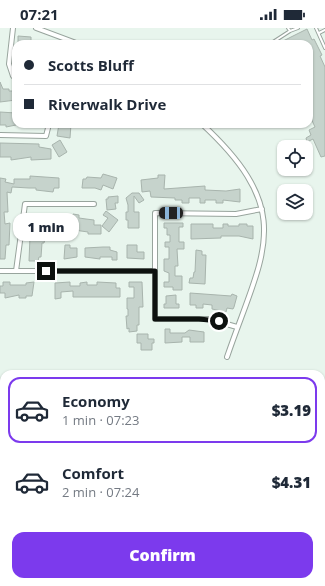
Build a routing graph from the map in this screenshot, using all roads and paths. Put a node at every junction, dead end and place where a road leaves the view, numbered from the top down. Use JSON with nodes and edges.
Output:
{"nodes":[{"id":1,"x":13,"y":28,"type":"edge"},
{"id":2,"x":36,"y":28,"type":"edge"},
{"id":3,"x":288,"y":28,"type":"edge"},
{"id":4,"x":298,"y":28,"type":"edge"},
{"id":5,"x":316,"y":28,"type":"edge"},
{"id":6,"x":325,"y":30,"type":"edge"},
{"id":7,"x":290,"y":31,"type":"junction"},
{"id":8,"x":319,"y":33,"type":"junction"},
{"id":9,"x":64,"y":40,"type":"edge"},
{"id":10,"x":276,"y":40,"type":"edge"},
{"id":11,"x":324,"y":44,"type":"edge"},
{"id":12,"x":325,"y":48,"type":"edge"},
{"id":13,"x":12,"y":73,"type":"edge"},
{"id":14,"x":48,"y":128,"type":"edge"},
{"id":15,"x":206,"y":128,"type":"edge"},
{"id":16,"x":0,"y":136,"type":"edge"},
{"id":17,"x":94,"y":204,"type":"dead end"},
{"id":18,"x":262,"y":209,"type":"junction"},
{"id":19,"x":0,"y":271,"type":"edge"},
{"id":20,"x":16,"y":271,"type":"junction"},
{"id":21,"x":155,"y":271,"type":"junction"},
{"id":22,"x":237,"y":327,"type":"junction"},
{"id":23,"x":226,"y":358,"type":"dead end"}],
"edges":[{"from":1,"to":13,"type":"street"},
{"from":2,"to":9,"type":"street"},
{"from":3,"to":7,"type":"lane"},
{"from":4,"to":7,"type":"lane"},
{"from":5,"to":8,"type":"lane"},
{"from":6,"to":8,"type":"lane"},
{"from":7,"to":10,"type":"lane"},
{"from":8,"to":11,"type":"lane"},
{"from":11,"to":12,"type":"lane"},
{"from":14,"to":16,"type":"street"},
{"from":15,"to":18,"type":"street"},
{"from":17,"to":20,"type":"street"},
{"from":18,"to":21,"type":"street"},
{"from":18,"to":22,"type":"street"},
{"from":19,"to":20,"type":"street"},
{"from":20,"to":21,"type":"street"},
{"from":21,"to":22,"type":"street"},
{"from":22,"to":23,"type":"street"}]}
